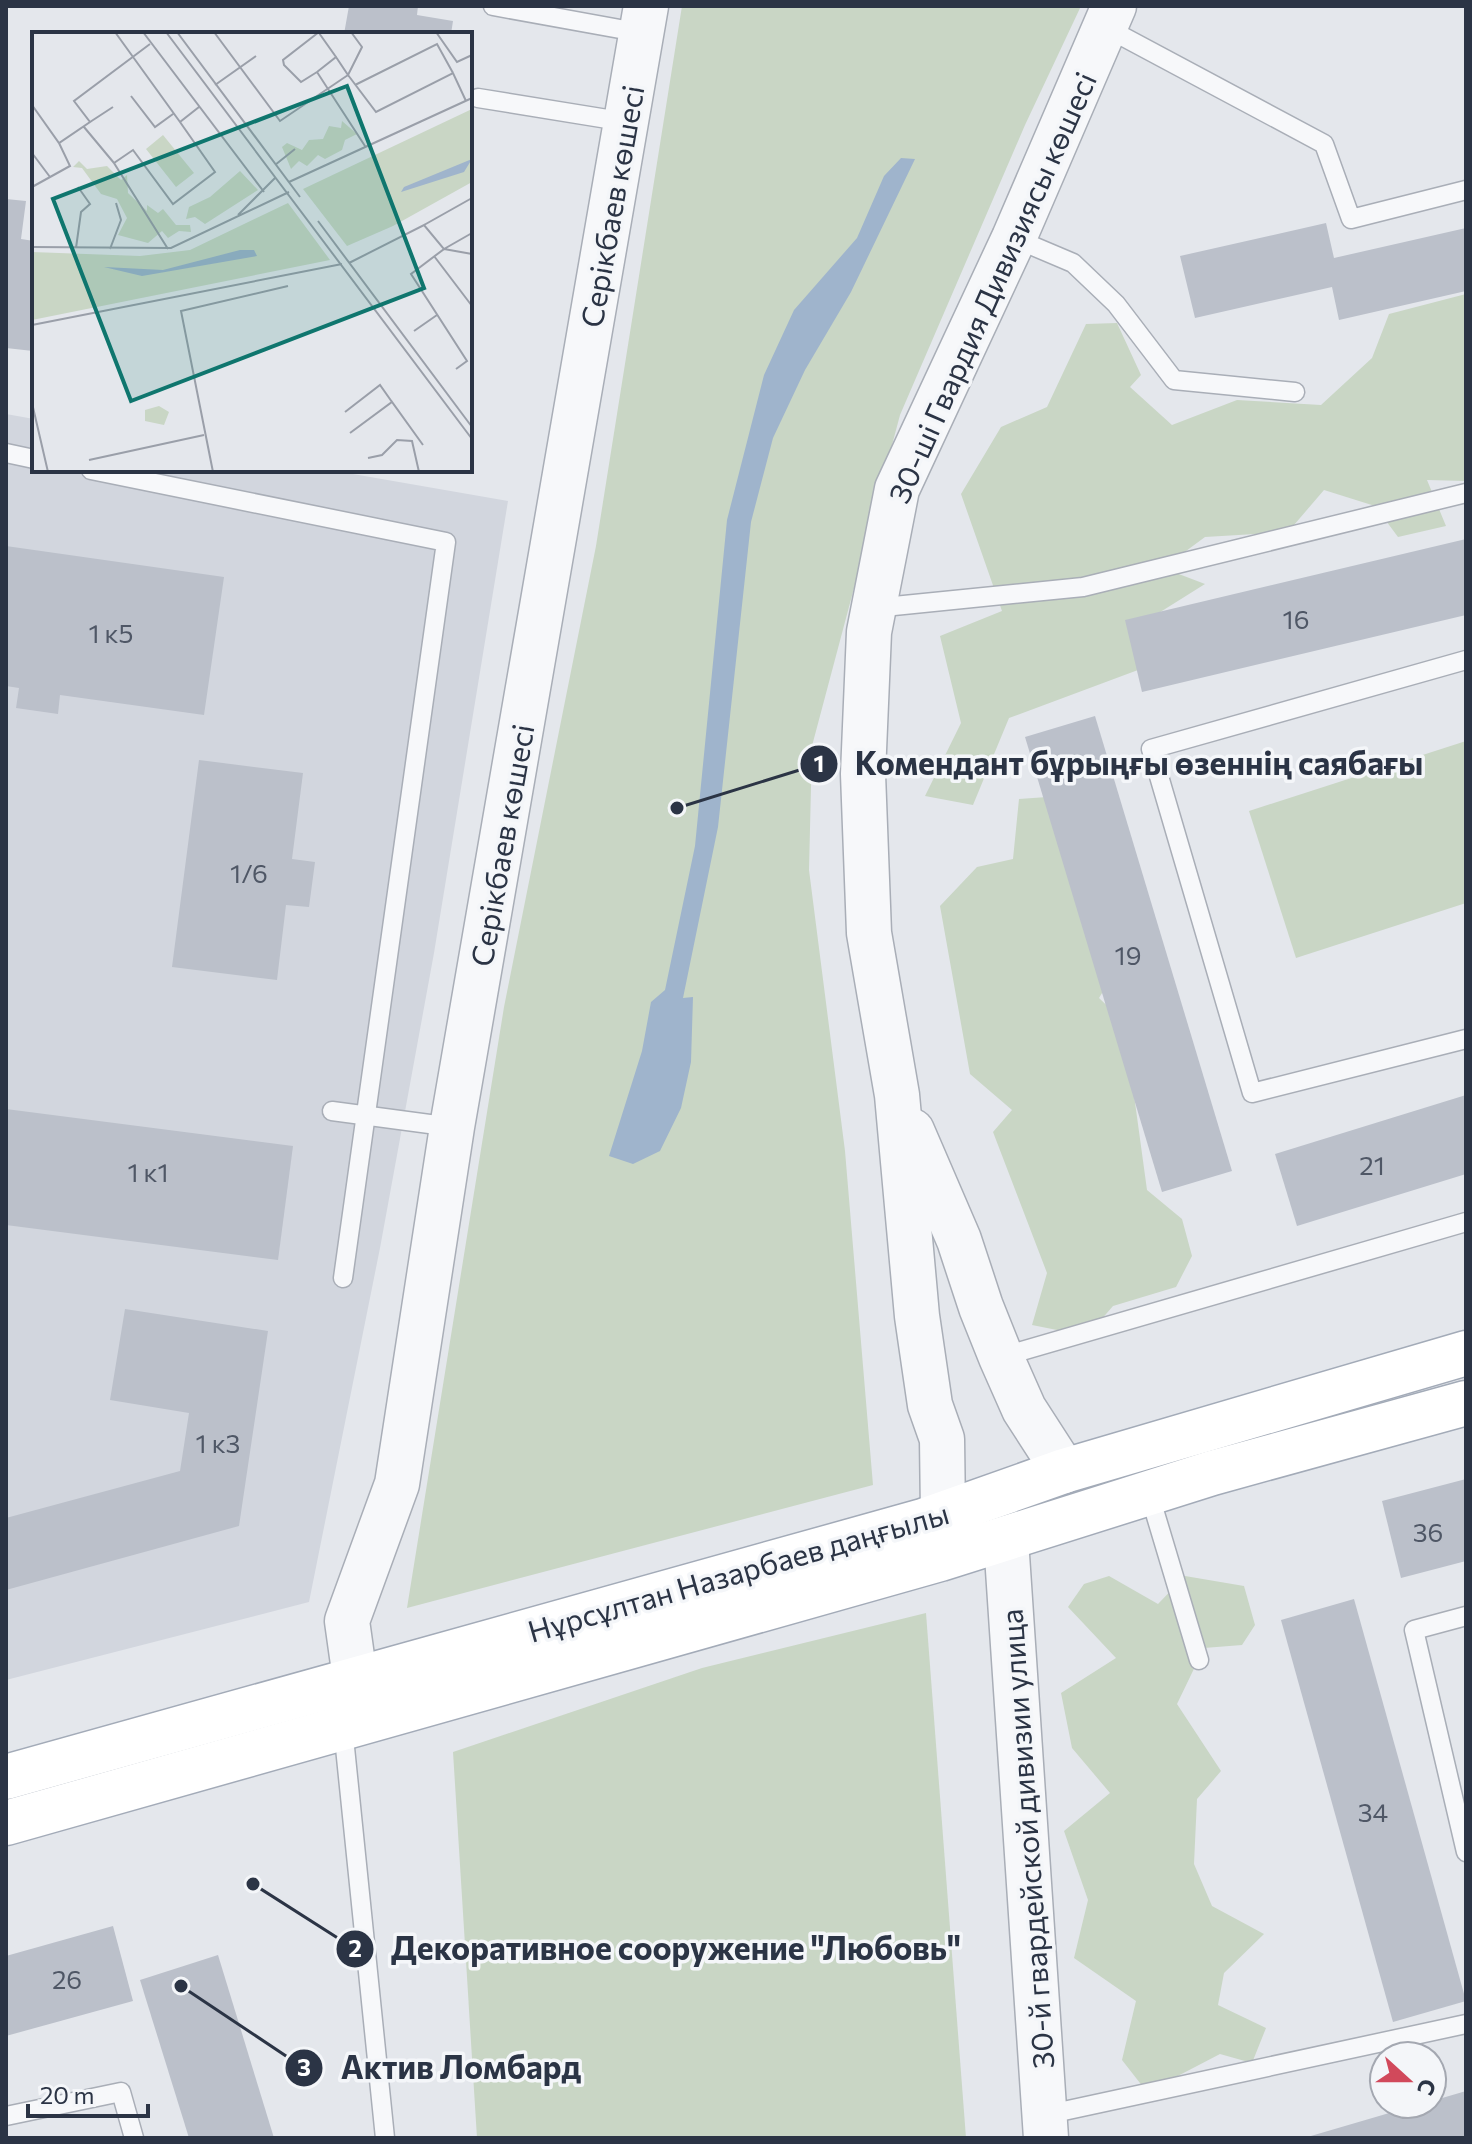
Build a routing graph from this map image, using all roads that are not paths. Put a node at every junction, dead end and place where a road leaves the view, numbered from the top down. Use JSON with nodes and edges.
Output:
{"nodes":[{"id":1,"x":493,"y":6,"type":"edge"},
{"id":2,"x":1109,"y":17,"type":"edge"},
{"id":3,"x":644,"y":19,"type":"edge"},
{"id":4,"x":478,"y":98,"type":"dead end"},
{"id":5,"x":626,"y":122,"type":"junction"},
{"id":6,"x":1466,"y":190,"type":"edge"},
{"id":7,"x":1014,"y":238,"type":"junction"},
{"id":8,"x":1295,"y":392,"type":"dead end"},
{"id":9,"x":6,"y":453,"type":"edge"},
{"id":10,"x":32,"y":459,"type":"edge"},
{"id":11,"x":101,"y":472,"type":"edge"},
{"id":12,"x":1466,"y":493,"type":"edge"},
{"id":13,"x":874,"y":608,"type":"junction"},
{"id":14,"x":1466,"y":660,"type":"edge"},
{"id":15,"x":1466,"y":1039,"type":"edge"},
{"id":16,"x":897,"y":1095,"type":"junction"},
{"id":17,"x":332,"y":1111,"type":"dead end"},
{"id":18,"x":367,"y":1115,"type":"junction"},
{"id":19,"x":452,"y":1127,"type":"junction"},
{"id":20,"x":1466,"y":1222,"type":"edge"},
{"id":21,"x":343,"y":1278,"type":"dead end"},
{"id":22,"x":1466,"y":1353,"type":"edge"},
{"id":23,"x":1001,"y":1357,"type":"junction"},
{"id":24,"x":1466,"y":1403,"type":"edge"},
{"id":25,"x":1064,"y":1471,"type":"junction"},
{"id":26,"x":1149,"y":1493,"type":"junction"},
{"id":27,"x":935,"y":1532,"type":"junction"},
{"id":28,"x":1006,"y":1540,"type":"junction"},
{"id":29,"x":1466,"y":1616,"type":"edge"},
{"id":30,"x":1199,"y":1660,"type":"dead end"},
{"id":31,"x":355,"y":1678,"type":"junction"},
{"id":32,"x":343,"y":1728,"type":"junction"},
{"id":33,"x":6,"y":1777,"type":"edge"},
{"id":34,"x":6,"y":1823,"type":"edge"},
{"id":35,"x":1466,"y":1852,"type":"edge"},
{"id":36,"x":1466,"y":2024,"type":"edge"},
{"id":37,"x":6,"y":2116,"type":"edge"},
{"id":38,"x":1045,"y":2126,"type":"edge"},
{"id":39,"x":134,"y":2138,"type":"edge"},
{"id":40,"x":385,"y":2138,"type":"edge"}],
"edges":[{"from":1,"to":3,"type":"lane"},
{"from":2,"to":6,"type":"lane"},
{"from":2,"to":7,"type":"street","name":"30-ші Гвардия Дивизиясы көшесі"},
{"from":3,"to":5,"type":"street","name":"Серікбаев көшесі"},
{"from":4,"to":5,"type":"lane"},
{"from":5,"to":19,"type":"street","name":"Серікбаев көшесі"},
{"from":7,"to":8,"type":"lane"},
{"from":7,"to":13,"type":"street","name":"30-ші Гвардия Дивизиясы көшесі"},
{"from":9,"to":10,"type":"lane"},
{"from":11,"to":18,"type":"lane"},
{"from":12,"to":13,"type":"lane"},
{"from":13,"to":16,"type":"street","name":"30-ші Гвардия Дивизиясы көшесі"},
{"from":14,"to":15,"type":"lane"},
{"from":16,"to":23,"type":"street"},
{"from":16,"to":27,"type":"street"},
{"from":17,"to":18,"type":"lane"},
{"from":18,"to":19,"type":"lane"},
{"from":18,"to":21,"type":"lane"},
{"from":19,"to":31,"type":"street","name":"Серікбаев көшесі"},
{"from":20,"to":23,"type":"lane"},
{"from":22,"to":25,"type":"main road","name":"Нұрсұлтан Назарбаев даңғылы"},
{"from":23,"to":25,"type":"street"},
{"from":24,"to":26,"type":"main road","name":"Нұрсұлтан Назарбаев даңғылы"},
{"from":25,"to":27,"type":"main road","name":"Нұрсұлтан Назарбаев даңғылы"},
{"from":26,"to":28,"type":"main road","name":"Нұрсұлтан Назарбаев даңғылы"},
{"from":26,"to":30,"type":"lane"},
{"from":27,"to":28,"type":"main road","name":"Нұрсұлтан Назарбаев даңғылы"},
{"from":27,"to":31,"type":"main road","name":"Нұрсұлтан Назарбаев даңғылы"},
{"from":27,"to":32,"type":"main road","name":"Нұрсұлтан Назарбаев даңғылы"},
{"from":28,"to":38,"type":"street","name":"30-й гвардейской дивизии улица"},
{"from":29,"to":35,"type":"lane"},
{"from":31,"to":33,"type":"main road","name":"Нұрсұлтан Назарбаев даңғылы"},
{"from":32,"to":34,"type":"main road","name":"Нұрсұлтан Назарбаев даңғылы"},
{"from":32,"to":40,"type":"lane"},
{"from":36,"to":38,"type":"lane"},
{"from":37,"to":39,"type":"lane"}]}
